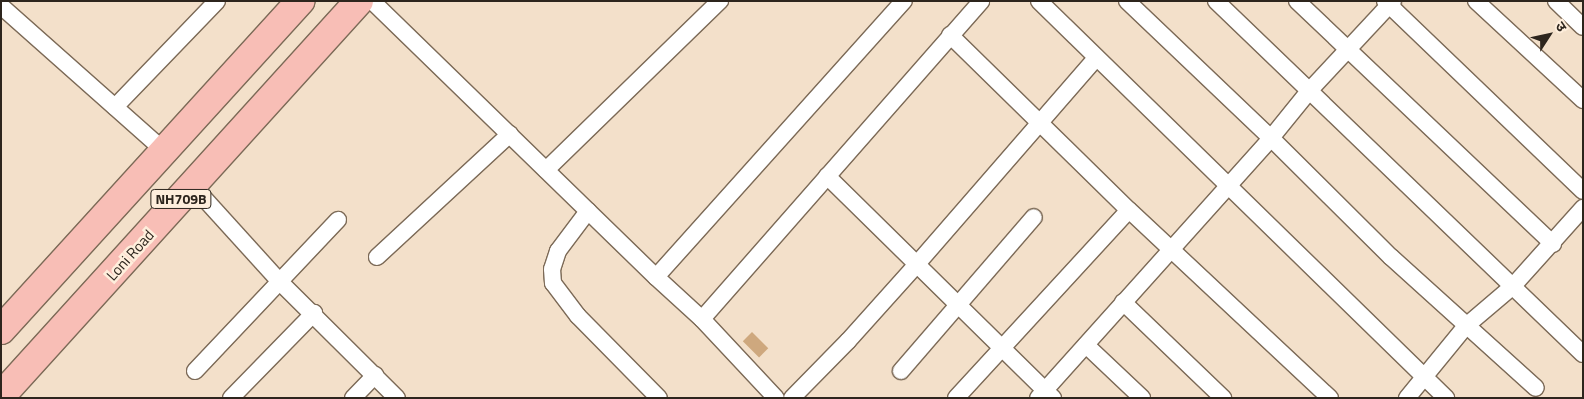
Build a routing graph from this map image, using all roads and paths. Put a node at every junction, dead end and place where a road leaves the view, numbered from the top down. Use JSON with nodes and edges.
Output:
{"nodes":[{"id":1,"x":217,"y":1,"type":"edge"},
{"id":2,"x":300,"y":1,"type":"edge"},
{"id":3,"x":359,"y":1,"type":"edge"},
{"id":4,"x":372,"y":1,"type":"edge"},
{"id":5,"x":720,"y":1,"type":"edge"},
{"id":6,"x":904,"y":1,"type":"edge"},
{"id":7,"x":982,"y":1,"type":"edge"},
{"id":8,"x":1039,"y":1,"type":"edge"},
{"id":9,"x":1127,"y":1,"type":"edge"},
{"id":10,"x":1216,"y":1,"type":"edge"},
{"id":11,"x":1297,"y":1,"type":"edge"},
{"id":12,"x":1476,"y":1,"type":"edge"},
{"id":13,"x":1556,"y":1,"type":"edge"},
{"id":14,"x":1389,"y":3,"type":"edge"},
{"id":15,"x":1,"y":6,"type":"edge"},
{"id":16,"x":1583,"y":27,"type":"edge"},
{"id":17,"x":950,"y":35,"type":"junction"},
{"id":18,"x":1349,"y":50,"type":"junction"},
{"id":19,"x":1096,"y":58,"type":"junction"},
{"id":20,"x":1309,"y":91,"type":"junction"},
{"id":21,"x":1583,"y":100,"type":"edge"},
{"id":22,"x":116,"y":107,"type":"junction"},
{"id":23,"x":1039,"y":121,"type":"junction"},
{"id":24,"x":510,"y":134,"type":"junction"},
{"id":25,"x":1271,"y":138,"type":"junction"},
{"id":26,"x":163,"y":150,"type":"junction"},
{"id":27,"x":546,"y":170,"type":"junction"},
{"id":28,"x":827,"y":176,"type":"junction"},
{"id":29,"x":193,"y":186,"type":"junction"},
{"id":30,"x":1227,"y":187,"type":"junction"},
{"id":31,"x":1583,"y":191,"type":"edge"},
{"id":32,"x":1583,"y":208,"type":"edge"},
{"id":33,"x":1129,"y":210,"type":"junction"},
{"id":34,"x":588,"y":211,"type":"junction"},
{"id":35,"x":1034,"y":217,"type":"dead end"},
{"id":36,"x":338,"y":220,"type":"dead end"},
{"id":37,"x":1552,"y":244,"type":"junction"},
{"id":38,"x":1171,"y":250,"type":"junction"},
{"id":39,"x":377,"y":257,"type":"dead end"},
{"id":40,"x":917,"y":264,"type":"junction"},
{"id":41,"x":656,"y":277,"type":"junction"},
{"id":42,"x":279,"y":281,"type":"junction"},
{"id":43,"x":1514,"y":286,"type":"junction"},
{"id":44,"x":1123,"y":302,"type":"junction"},
{"id":45,"x":958,"y":304,"type":"junction"},
{"id":46,"x":314,"y":313,"type":"junction"},
{"id":47,"x":702,"y":319,"type":"junction"},
{"id":48,"x":1466,"y":326,"type":"junction"},
{"id":49,"x":1,"y":330,"type":"edge"},
{"id":50,"x":1086,"y":345,"type":"junction"},
{"id":51,"x":1580,"y":346,"type":"edge"},
{"id":52,"x":1003,"y":348,"type":"junction"},
{"id":53,"x":195,"y":371,"type":"dead end"},
{"id":54,"x":901,"y":371,"type":"dead end"},
{"id":55,"x":375,"y":375,"type":"junction"},
{"id":56,"x":1424,"y":377,"type":"junction"},
{"id":57,"x":1536,"y":388,"type":"dead end"},
{"id":58,"x":10,"y":394,"type":"edge"},
{"id":59,"x":1045,"y":395,"type":"edge"},
{"id":60,"x":231,"y":398,"type":"edge"},
{"id":61,"x":353,"y":398,"type":"edge"},
{"id":62,"x":397,"y":398,"type":"edge"},
{"id":63,"x":659,"y":398,"type":"edge"},
{"id":64,"x":776,"y":398,"type":"edge"},
{"id":65,"x":792,"y":398,"type":"edge"},
{"id":66,"x":956,"y":398,"type":"edge"},
{"id":67,"x":1142,"y":398,"type":"edge"},
{"id":68,"x":1223,"y":398,"type":"edge"},
{"id":69,"x":1330,"y":398,"type":"edge"},
{"id":70,"x":1406,"y":398,"type":"edge"},
{"id":71,"x":1446,"y":398,"type":"edge"}],
"edges":[{"from":1,"to":22,"type":"street"},
{"from":2,"to":26,"type":"highway","number":"NH709B"},
{"from":3,"to":29,"type":"highway","name":"Loni Road","number":"NH709B"},
{"from":4,"to":24,"type":"street"},
{"from":5,"to":27,"type":"street"},
{"from":6,"to":41,"type":"street"},
{"from":7,"to":17,"type":"street"},
{"from":8,"to":19,"type":"street"},
{"from":9,"to":25,"type":"street"},
{"from":10,"to":20,"type":"street"},
{"from":11,"to":18,"type":"street"},
{"from":12,"to":21,"type":"street"},
{"from":13,"to":16,"type":"street"},
{"from":14,"to":18,"type":"street"},
{"from":14,"to":31,"type":"street"},
{"from":15,"to":22,"type":"street"},
{"from":17,"to":23,"type":"street"},
{"from":17,"to":28,"type":"street"},
{"from":18,"to":20,"type":"street"},
{"from":18,"to":37,"type":"street"},
{"from":19,"to":23,"type":"street"},
{"from":19,"to":30,"type":"street"},
{"from":20,"to":25,"type":"street"},
{"from":20,"to":43,"type":"street"},
{"from":22,"to":26,"type":"street"},
{"from":23,"to":33,"type":"street"},
{"from":23,"to":40,"type":"street"},
{"from":24,"to":27,"type":"street"},
{"from":24,"to":39,"type":"street"},
{"from":25,"to":30,"type":"street"},
{"from":25,"to":48,"type":"street"},
{"from":26,"to":49,"type":"highway","number":"NH709B"},
{"from":27,"to":34,"type":"street"},
{"from":28,"to":40,"type":"street"},
{"from":28,"to":47,"type":"street"},
{"from":29,"to":42,"type":"street"},
{"from":29,"to":58,"type":"highway","name":"Loni Road","number":"NH709B"},
{"from":30,"to":38,"type":"street"},
{"from":30,"to":56,"type":"street"},
{"from":32,"to":37,"type":"street"},
{"from":33,"to":38,"type":"street"},
{"from":33,"to":52,"type":"street"},
{"from":34,"to":41,"type":"street"},
{"from":34,"to":63,"type":"street"},
{"from":35,"to":45,"type":"street"},
{"from":36,"to":42,"type":"street"},
{"from":37,"to":43,"type":"street"},
{"from":38,"to":44,"type":"street"},
{"from":38,"to":69,"type":"street"},
{"from":40,"to":45,"type":"street"},
{"from":40,"to":65,"type":"street"},
{"from":41,"to":47,"type":"street"},
{"from":42,"to":46,"type":"street"},
{"from":42,"to":53,"type":"street"},
{"from":43,"to":48,"type":"street"},
{"from":43,"to":51,"type":"street"},
{"from":44,"to":50,"type":"street"},
{"from":44,"to":68,"type":"street"},
{"from":45,"to":52,"type":"street"},
{"from":45,"to":54,"type":"street"},
{"from":46,"to":55,"type":"street"},
{"from":46,"to":60,"type":"street"},
{"from":47,"to":64,"type":"street"},
{"from":48,"to":56,"type":"street"},
{"from":48,"to":57,"type":"street"},
{"from":50,"to":59,"type":"street"},
{"from":50,"to":67,"type":"street"},
{"from":52,"to":59,"type":"street"},
{"from":52,"to":66,"type":"street"},
{"from":55,"to":61,"type":"street"},
{"from":55,"to":62,"type":"street"},
{"from":56,"to":70,"type":"street"},
{"from":56,"to":71,"type":"street"}]}
